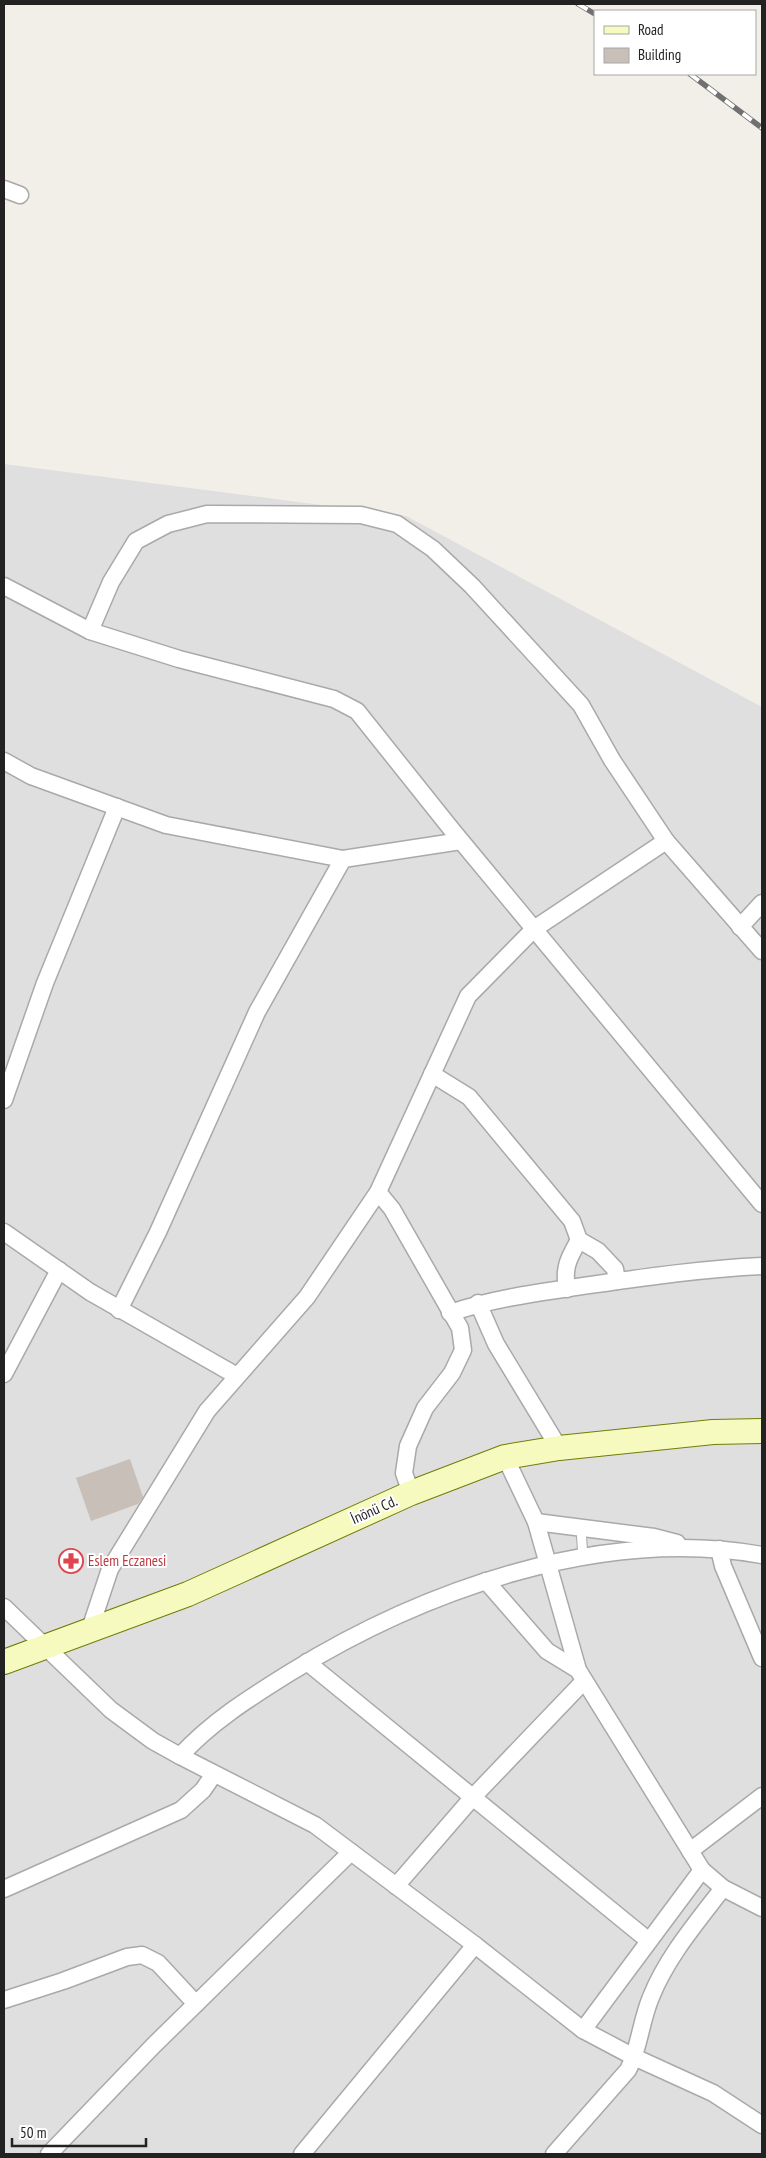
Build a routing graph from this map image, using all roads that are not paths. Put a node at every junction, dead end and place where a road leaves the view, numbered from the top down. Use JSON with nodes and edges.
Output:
{"nodes":[{"id":1,"x":4,"y":189,"type":"edge"},
{"id":2,"x":20,"y":194,"type":"dead end"},
{"id":3,"x":4,"y":586,"type":"edge"},
{"id":4,"x":90,"y":631,"type":"junction"},
{"id":5,"x":4,"y":760,"type":"edge"},
{"id":6,"x":117,"y":807,"type":"junction"},
{"id":7,"x":666,"y":840,"type":"junction"},
{"id":8,"x":462,"y":841,"type":"junction"},
{"id":9,"x":343,"y":859,"type":"junction"},
{"id":10,"x":762,"y":903,"type":"edge"},
{"id":11,"x":740,"y":926,"type":"junction"},
{"id":12,"x":534,"y":929,"type":"junction"},
{"id":13,"x":762,"y":951,"type":"edge"},
{"id":14,"x":432,"y":1074,"type":"junction"},
{"id":15,"x":4,"y":1100,"type":"edge"},
{"id":16,"x":378,"y":1192,"type":"junction"},
{"id":17,"x":762,"y":1204,"type":"edge"},
{"id":18,"x":4,"y":1232,"type":"edge"},
{"id":19,"x":579,"y":1240,"type":"junction"},
{"id":20,"x":762,"y":1266,"type":"edge"},
{"id":21,"x":59,"y":1270,"type":"junction"},
{"id":22,"x":617,"y":1280,"type":"junction"},
{"id":23,"x":567,"y":1288,"type":"junction"},
{"id":24,"x":478,"y":1303,"type":"junction"},
{"id":25,"x":120,"y":1310,"type":"junction"},
{"id":26,"x":450,"y":1313,"type":"junction"},
{"id":27,"x":4,"y":1374,"type":"edge"},
{"id":28,"x":237,"y":1376,"type":"junction"},
{"id":29,"x":762,"y":1431,"type":"edge"},
{"id":30,"x":558,"y":1448,"type":"junction"},
{"id":31,"x":505,"y":1457,"type":"junction"},
{"id":32,"x":411,"y":1493,"type":"junction"},
{"id":33,"x":536,"y":1522,"type":"junction"},
{"id":34,"x":581,"y":1528,"type":"junction"},
{"id":35,"x":687,"y":1548,"type":"junction"},
{"id":36,"x":719,"y":1549,"type":"junction"},
{"id":37,"x":762,"y":1556,"type":"edge"},
{"id":38,"x":582,"y":1559,"type":"junction"},
{"id":39,"x":548,"y":1565,"type":"junction"},
{"id":40,"x":486,"y":1580,"type":"junction"},
{"id":41,"x":4,"y":1607,"type":"edge"},
{"id":42,"x":90,"y":1630,"type":"junction"},
{"id":43,"x":45,"y":1646,"type":"junction"},
{"id":44,"x":762,"y":1658,"type":"edge"},
{"id":45,"x":4,"y":1662,"type":"edge"},
{"id":46,"x":307,"y":1662,"type":"junction"},
{"id":47,"x":581,"y":1675,"type":"junction"},
{"id":48,"x":180,"y":1756,"type":"junction"},
{"id":49,"x":214,"y":1774,"type":"junction"},
{"id":50,"x":762,"y":1796,"type":"edge"},
{"id":51,"x":473,"y":1798,"type":"junction"},
{"id":52,"x":690,"y":1851,"type":"junction"},
{"id":53,"x":351,"y":1852,"type":"junction"},
{"id":54,"x":702,"y":1870,"type":"junction"},
{"id":55,"x":396,"y":1886,"type":"junction"},
{"id":56,"x":723,"y":1888,"type":"junction"},
{"id":57,"x":4,"y":1889,"type":"edge"},
{"id":58,"x":762,"y":1908,"type":"edge"},
{"id":59,"x":649,"y":1941,"type":"junction"},
{"id":60,"x":475,"y":1945,"type":"junction"},
{"id":61,"x":4,"y":2000,"type":"edge"},
{"id":62,"x":196,"y":2004,"type":"junction"},
{"id":63,"x":582,"y":2030,"type":"junction"},
{"id":64,"x":634,"y":2057,"type":"junction"},
{"id":65,"x":762,"y":2126,"type":"edge"},
{"id":66,"x":48,"y":2154,"type":"edge"},
{"id":67,"x":302,"y":2154,"type":"edge"},
{"id":68,"x":554,"y":2154,"type":"edge"}],
"edges":[{"from":1,"to":2,"type":"street"},
{"from":3,"to":4,"type":"street"},
{"from":4,"to":7,"type":"street"},
{"from":4,"to":8,"type":"street"},
{"from":5,"to":6,"type":"street"},
{"from":6,"to":9,"type":"street"},
{"from":6,"to":15,"type":"street"},
{"from":7,"to":11,"type":"street"},
{"from":7,"to":12,"type":"street"},
{"from":8,"to":9,"type":"street"},
{"from":8,"to":12,"type":"street"},
{"from":9,"to":25,"type":"street"},
{"from":10,"to":11,"type":"street"},
{"from":11,"to":13,"type":"street"},
{"from":12,"to":14,"type":"street"},
{"from":12,"to":17,"type":"street"},
{"from":14,"to":16,"type":"street"},
{"from":14,"to":19,"type":"street"},
{"from":16,"to":26,"type":"street"},
{"from":16,"to":28,"type":"street"},
{"from":18,"to":21,"type":"street"},
{"from":19,"to":22,"type":"street"},
{"from":19,"to":23,"type":"street"},
{"from":20,"to":22,"type":"street"},
{"from":21,"to":25,"type":"street"},
{"from":21,"to":27,"type":"street"},
{"from":22,"to":23,"type":"street"},
{"from":23,"to":24,"type":"street"},
{"from":24,"to":26,"type":"street"},
{"from":24,"to":30,"type":"street"},
{"from":25,"to":28,"type":"street"},
{"from":26,"to":32,"type":"street"},
{"from":28,"to":42,"type":"street"},
{"from":29,"to":30,"type":"street","name":"İnönü Cd."},
{"from":30,"to":31,"type":"street","name":"İnönü Cd."},
{"from":31,"to":32,"type":"street","name":"İnönü Cd."},
{"from":31,"to":33,"type":"street"},
{"from":32,"to":42,"type":"street","name":"İnönü Cd."},
{"from":33,"to":34,"type":"street"},
{"from":33,"to":39,"type":"street"},
{"from":34,"to":35,"type":"street"},
{"from":34,"to":38,"type":"lane"},
{"from":35,"to":36,"type":"street"},
{"from":35,"to":38,"type":"street"},
{"from":36,"to":37,"type":"street"},
{"from":36,"to":44,"type":"street"},
{"from":38,"to":39,"type":"street"},
{"from":39,"to":40,"type":"street"},
{"from":39,"to":47,"type":"street"},
{"from":40,"to":46,"type":"street"},
{"from":40,"to":47,"type":"street"},
{"from":41,"to":43,"type":"street"},
{"from":42,"to":43,"type":"street","name":"İnönü Cd."},
{"from":43,"to":45,"type":"street","name":"İnönü Cd."},
{"from":43,"to":48,"type":"street"},
{"from":46,"to":48,"type":"street"},
{"from":46,"to":51,"type":"street"},
{"from":47,"to":51,"type":"street"},
{"from":47,"to":52,"type":"street"},
{"from":48,"to":49,"type":"street"},
{"from":49,"to":53,"type":"street"},
{"from":49,"to":57,"type":"street"},
{"from":50,"to":52,"type":"street"},
{"from":51,"to":55,"type":"street"},
{"from":51,"to":59,"type":"street"},
{"from":52,"to":54,"type":"street"},
{"from":53,"to":55,"type":"street"},
{"from":53,"to":62,"type":"street"},
{"from":54,"to":56,"type":"street"},
{"from":54,"to":59,"type":"street"},
{"from":55,"to":60,"type":"street"},
{"from":56,"to":58,"type":"street"},
{"from":56,"to":64,"type":"street"},
{"from":59,"to":63,"type":"street"},
{"from":60,"to":63,"type":"street"},
{"from":60,"to":67,"type":"street"},
{"from":61,"to":62,"type":"street"},
{"from":62,"to":66,"type":"street"},
{"from":63,"to":64,"type":"street"},
{"from":64,"to":65,"type":"street"},
{"from":64,"to":68,"type":"street"}]}
